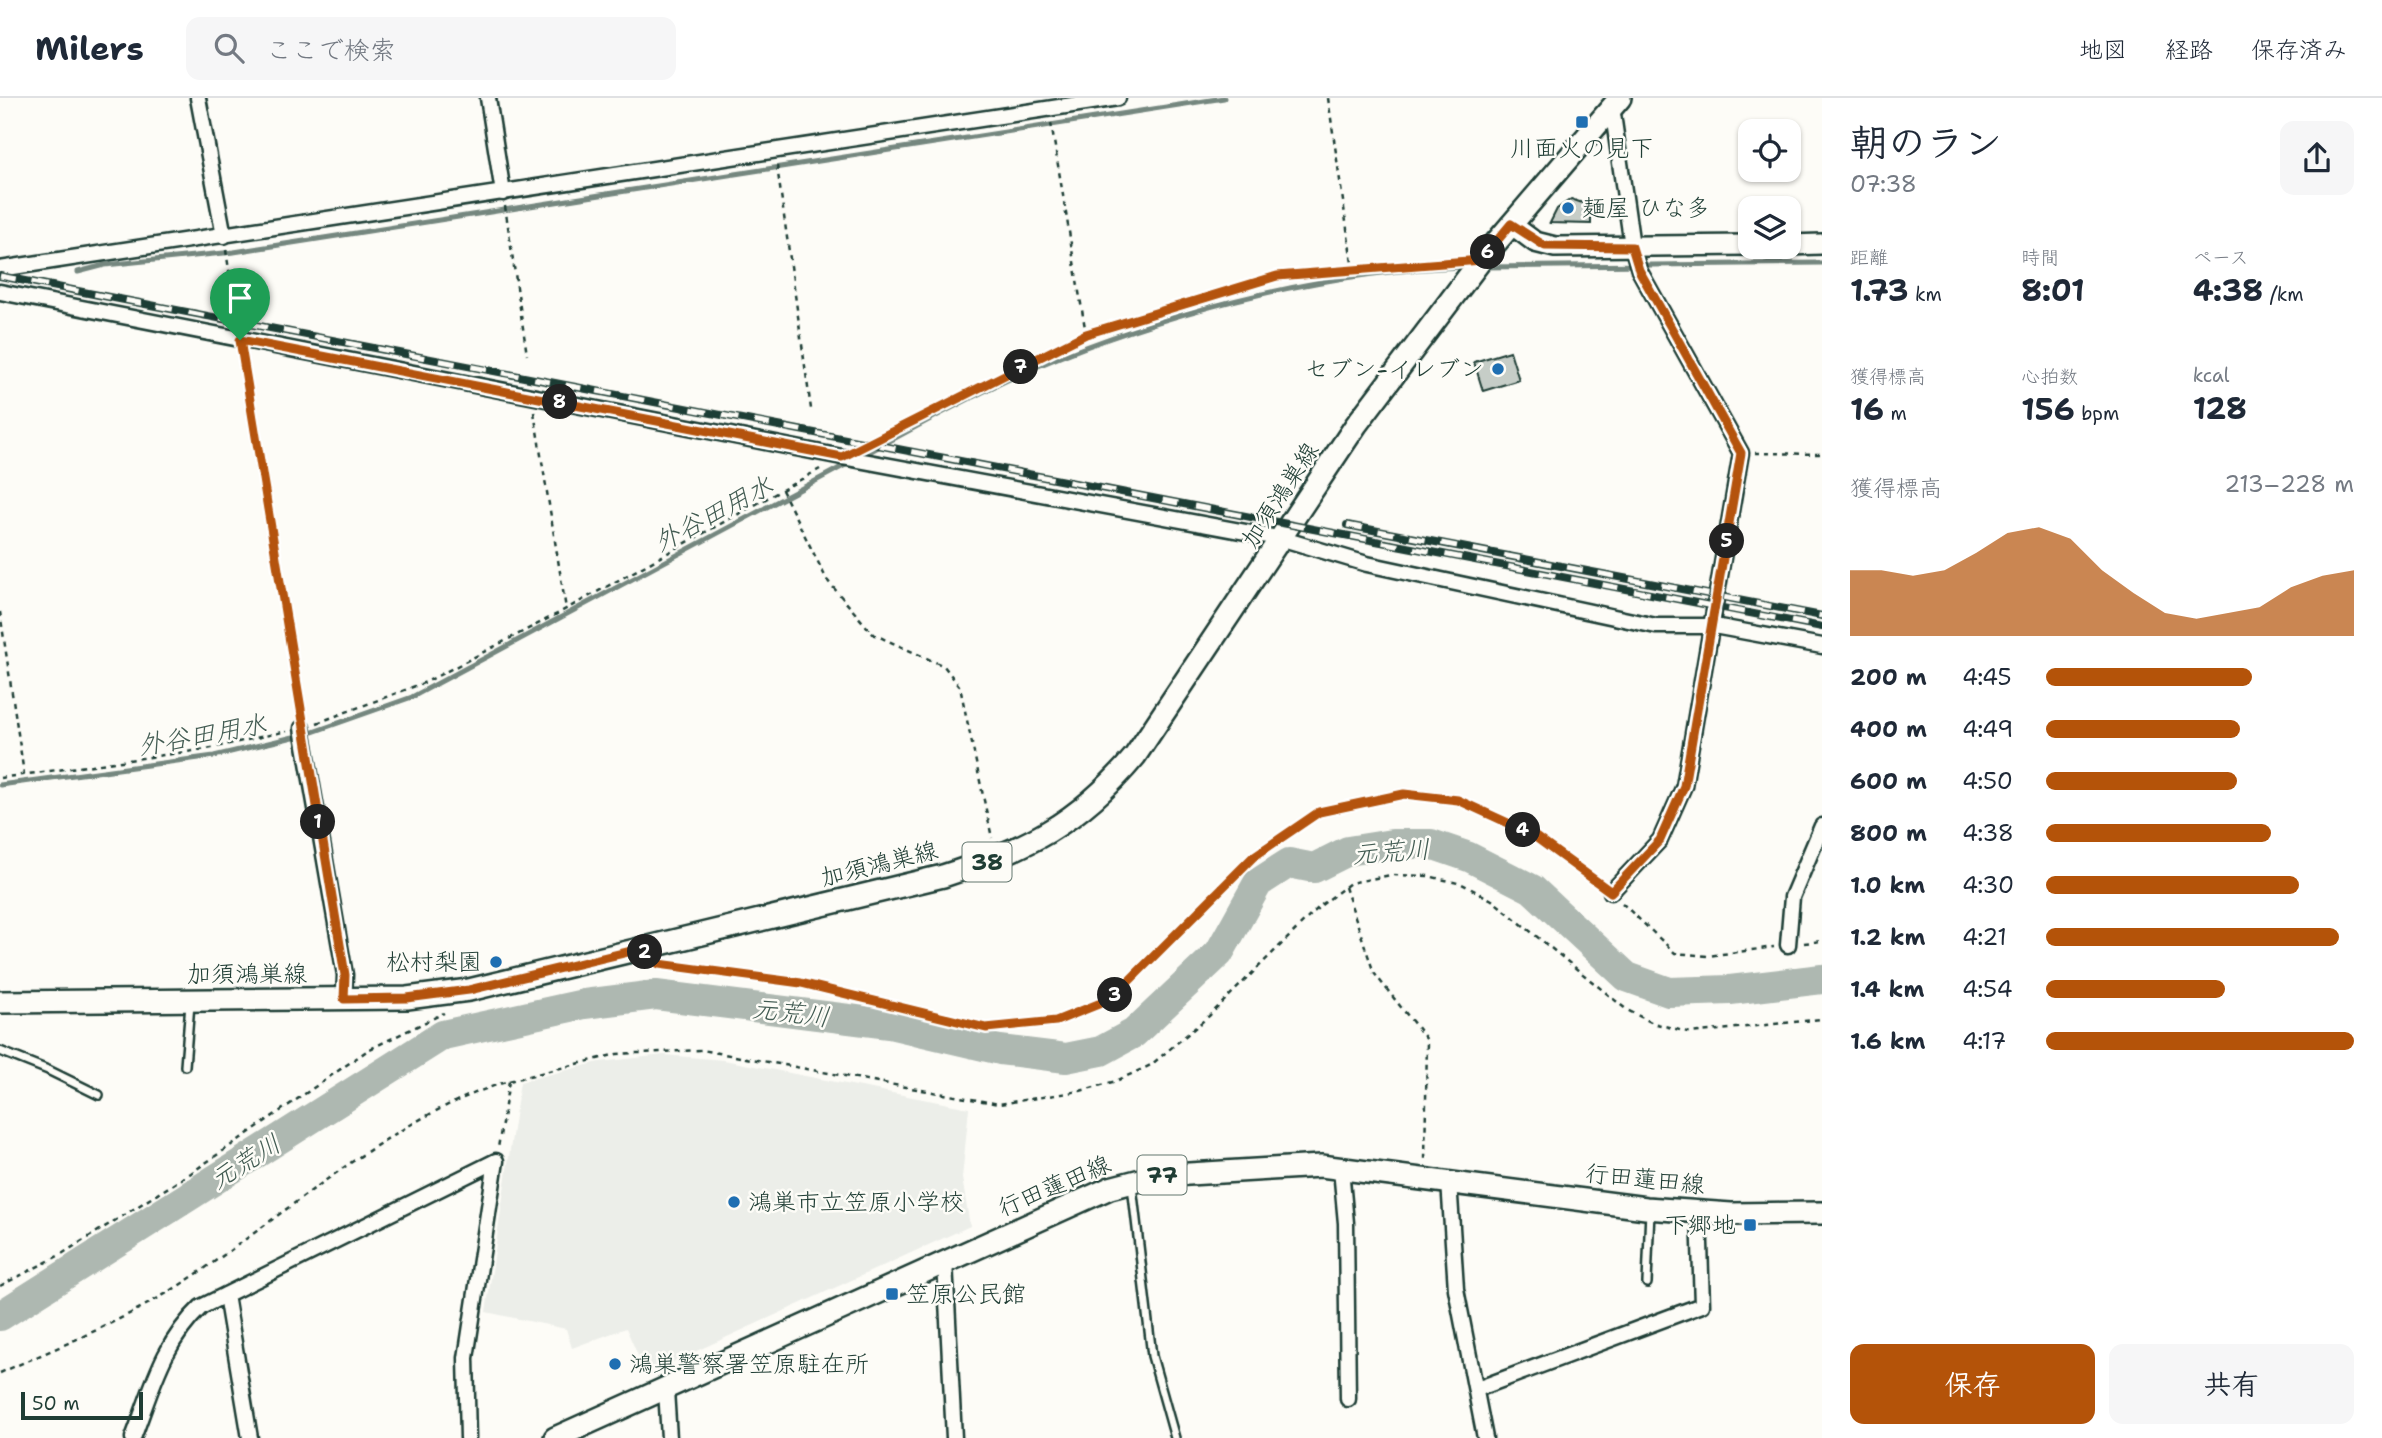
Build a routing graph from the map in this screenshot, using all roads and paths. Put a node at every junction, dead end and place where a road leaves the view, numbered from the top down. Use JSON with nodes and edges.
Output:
{"nodes":[{"id":1,"x":198,"y":98,"type":"edge"},
{"id":2,"x":488,"y":98,"type":"edge"},
{"id":3,"x":1118,"y":98,"type":"edge"},
{"id":4,"x":1328,"y":98,"type":"edge"},
{"id":5,"x":1616,"y":103,"type":"edge"},
{"id":6,"x":1049,"y":109,"type":"junction"},
{"id":7,"x":775,"y":151,"type":"junction"},
{"id":8,"x":503,"y":193,"type":"junction"},
{"id":9,"x":1511,"y":224,"type":"junction"},
{"id":10,"x":224,"y":236,"type":"junction"},
{"id":11,"x":1822,"y":244,"type":"edge"},
{"id":12,"x":1738,"y":245,"type":"edge"},
{"id":13,"x":1801,"y":245,"type":"edge"},
{"id":14,"x":1632,"y":247,"type":"junction"},
{"id":15,"x":1481,"y":260,"type":"junction"},
{"id":16,"x":0,"y":269,"type":"edge"},
{"id":17,"x":1353,"y":270,"type":"junction"},
{"id":18,"x":0,"y":292,"type":"edge"},
{"id":19,"x":1086,"y":334,"type":"junction"},
{"id":20,"x":240,"y":340,"type":"junction"},
{"id":21,"x":527,"y":355,"type":"dead end"},
{"id":22,"x":532,"y":397,"type":"junction"},
{"id":23,"x":810,"y":409,"type":"dead end"},
{"id":24,"x":1741,"y":453,"type":"junction"},
{"id":25,"x":1822,"y":454,"type":"edge"},
{"id":26,"x":842,"y":457,"type":"junction"},
{"id":27,"x":782,"y":490,"type":"junction"},
{"id":28,"x":1283,"y":539,"type":"junction"},
{"id":29,"x":566,"y":609,"type":"junction"},
{"id":30,"x":0,"y":612,"type":"edge"},
{"id":31,"x":1714,"y":626,"type":"junction"},
{"id":32,"x":1822,"y":646,"type":"edge"},
{"id":33,"x":302,"y":728,"type":"junction"},
{"id":34,"x":24,"y":775,"type":"junction"},
{"id":35,"x":0,"y":778,"type":"edge"},
{"id":36,"x":1822,"y":826,"type":"edge"},
{"id":37,"x":999,"y":859,"type":"junction"},
{"id":38,"x":1345,"y":887,"type":"junction"},
{"id":39,"x":1611,"y":892,"type":"junction"},
{"id":40,"x":1822,"y":941,"type":"edge"},
{"id":41,"x":1788,"y":945,"type":"junction"},
{"id":42,"x":640,"y":949,"type":"junction"},
{"id":43,"x":344,"y":999,"type":"junction"},
{"id":44,"x":190,"y":1000,"type":"junction"},
{"id":45,"x":0,"y":1002,"type":"edge"},
{"id":46,"x":447,"y":1012,"type":"dead end"},
{"id":47,"x":1822,"y":1019,"type":"edge"},
{"id":48,"x":0,"y":1051,"type":"edge"},
{"id":49,"x":185,"y":1066,"type":"dead end"},
{"id":50,"x":509,"y":1081,"type":"junction"},
{"id":51,"x":99,"y":1095,"type":"dead end"},
{"id":52,"x":496,"y":1161,"type":"junction"},
{"id":53,"x":1341,"y":1168,"type":"junction"},
{"id":54,"x":1425,"y":1178,"type":"junction"},
{"id":55,"x":1448,"y":1181,"type":"junction"},
{"id":56,"x":1131,"y":1182,"type":"junction"},
{"id":57,"x":1650,"y":1209,"type":"junction"},
{"id":58,"x":1699,"y":1212,"type":"junction"},
{"id":59,"x":1822,"y":1213,"type":"edge"},
{"id":60,"x":945,"y":1262,"type":"junction"},
{"id":61,"x":1647,"y":1283,"type":"dead end"},
{"id":62,"x":0,"y":1286,"type":"edge"},
{"id":63,"x":226,"y":1295,"type":"junction"},
{"id":64,"x":0,"y":1373,"type":"edge"},
{"id":65,"x":1476,"y":1389,"type":"junction"},
{"id":66,"x":666,"y":1390,"type":"junction"},
{"id":67,"x":1348,"y":1399,"type":"dead end"},
{"id":68,"x":133,"y":1438,"type":"edge"},
{"id":69,"x":250,"y":1438,"type":"edge"},
{"id":70,"x":468,"y":1438,"type":"edge"},
{"id":71,"x":555,"y":1438,"type":"edge"},
{"id":72,"x":669,"y":1438,"type":"edge"},
{"id":73,"x":954,"y":1438,"type":"edge"},
{"id":74,"x":1175,"y":1438,"type":"edge"},
{"id":75,"x":1485,"y":1438,"type":"edge"}],
"edges":[{"from":1,"to":10,"type":"street"},
{"from":2,"to":8,"type":"street"},
{"from":3,"to":6,"type":"street"},
{"from":4,"to":17,"type":"path"},
{"from":5,"to":9,"type":"main road","name":"加須鴻巣線","number":"38"},
{"from":5,"to":14,"type":"street"},
{"from":6,"to":7,"type":"street"},
{"from":6,"to":19,"type":"path"},
{"from":7,"to":8,"type":"street"},
{"from":7,"to":23,"type":"path"},
{"from":8,"to":10,"type":"street"},
{"from":8,"to":21,"type":"path"},
{"from":9,"to":14,"type":"street"},
{"from":9,"to":15,"type":"main road","name":"加須鴻巣線","number":"38"},
{"from":10,"to":16,"type":"street"},
{"from":10,"to":20,"type":"path"},
{"from":11,"to":13,"type":"street"},
{"from":12,"to":14,"type":"street"},
{"from":14,"to":24,"type":"street"},
{"from":15,"to":17,"type":"path"},
{"from":15,"to":28,"type":"main road","name":"加須鴻巣線","number":"38"},
{"from":17,"to":19,"type":"path"},
{"from":18,"to":20,"type":"street"},
{"from":19,"to":26,"type":"path"},
{"from":20,"to":22,"type":"street"},
{"from":20,"to":33,"type":"path"},
{"from":22,"to":26,"type":"street"},
{"from":22,"to":29,"type":"path"},
{"from":24,"to":25,"type":"path"},
{"from":24,"to":31,"type":"street"},
{"from":26,"to":27,"type":"path"},
{"from":26,"to":28,"type":"street"},
{"from":27,"to":29,"type":"path"},
{"from":27,"to":37,"type":"path"},
{"from":28,"to":31,"type":"street"},
{"from":28,"to":37,"type":"main road","name":"加須鴻巣線","number":"38"},
{"from":29,"to":33,"type":"path"},
{"from":30,"to":34,"type":"path"},
{"from":31,"to":32,"type":"street"},
{"from":31,"to":39,"type":"street"},
{"from":33,"to":34,"type":"path"},
{"from":33,"to":43,"type":"street"},
{"from":34,"to":35,"type":"path"},
{"from":36,"to":41,"type":"street"},
{"from":37,"to":42,"type":"main road","name":"加須鴻巣線","number":"38"},
{"from":38,"to":47,"type":"path"},
{"from":38,"to":50,"type":"path"},
{"from":38,"to":54,"type":"path"},
{"from":39,"to":41,"type":"path"},
{"from":39,"to":42,"type":"path"},
{"from":40,"to":41,"type":"path"},
{"from":42,"to":43,"type":"main road","name":"加須鴻巣線","number":"38"},
{"from":43,"to":44,"type":"main road","name":"加須鴻巣線","number":"38"},
{"from":44,"to":45,"type":"main road","name":"加須鴻巣線","number":"38"},
{"from":44,"to":49,"type":"lane"},
{"from":46,"to":62,"type":"path"},
{"from":48,"to":51,"type":"lane"},
{"from":50,"to":52,"type":"path"},
{"from":50,"to":64,"type":"path"},
{"from":52,"to":63,"type":"street"},
{"from":52,"to":70,"type":"street"},
{"from":53,"to":54,"type":"main road","name":"行田蓮田線","number":"77"},
{"from":53,"to":56,"type":"main road","name":"行田蓮田線","number":"77"},
{"from":53,"to":67,"type":"street"},
{"from":54,"to":55,"type":"main road","name":"行田蓮田線","number":"77"},
{"from":55,"to":57,"type":"main road","name":"行田蓮田線","number":"77"},
{"from":55,"to":65,"type":"street"},
{"from":56,"to":60,"type":"main road","name":"行田蓮田線","number":"77"},
{"from":56,"to":74,"type":"lane"},
{"from":57,"to":58,"type":"main road","name":"行田蓮田線","number":"77"},
{"from":57,"to":61,"type":"lane"},
{"from":58,"to":59,"type":"main road","name":"行田蓮田線","number":"77"},
{"from":58,"to":65,"type":"street"},
{"from":60,"to":66,"type":"main road","name":"行田蓮田線","number":"77"},
{"from":60,"to":73,"type":"street"},
{"from":63,"to":68,"type":"street"},
{"from":63,"to":69,"type":"street"},
{"from":65,"to":75,"type":"street"},
{"from":66,"to":71,"type":"main road","name":"行田蓮田線","number":"77"},
{"from":66,"to":72,"type":"street"}]}
